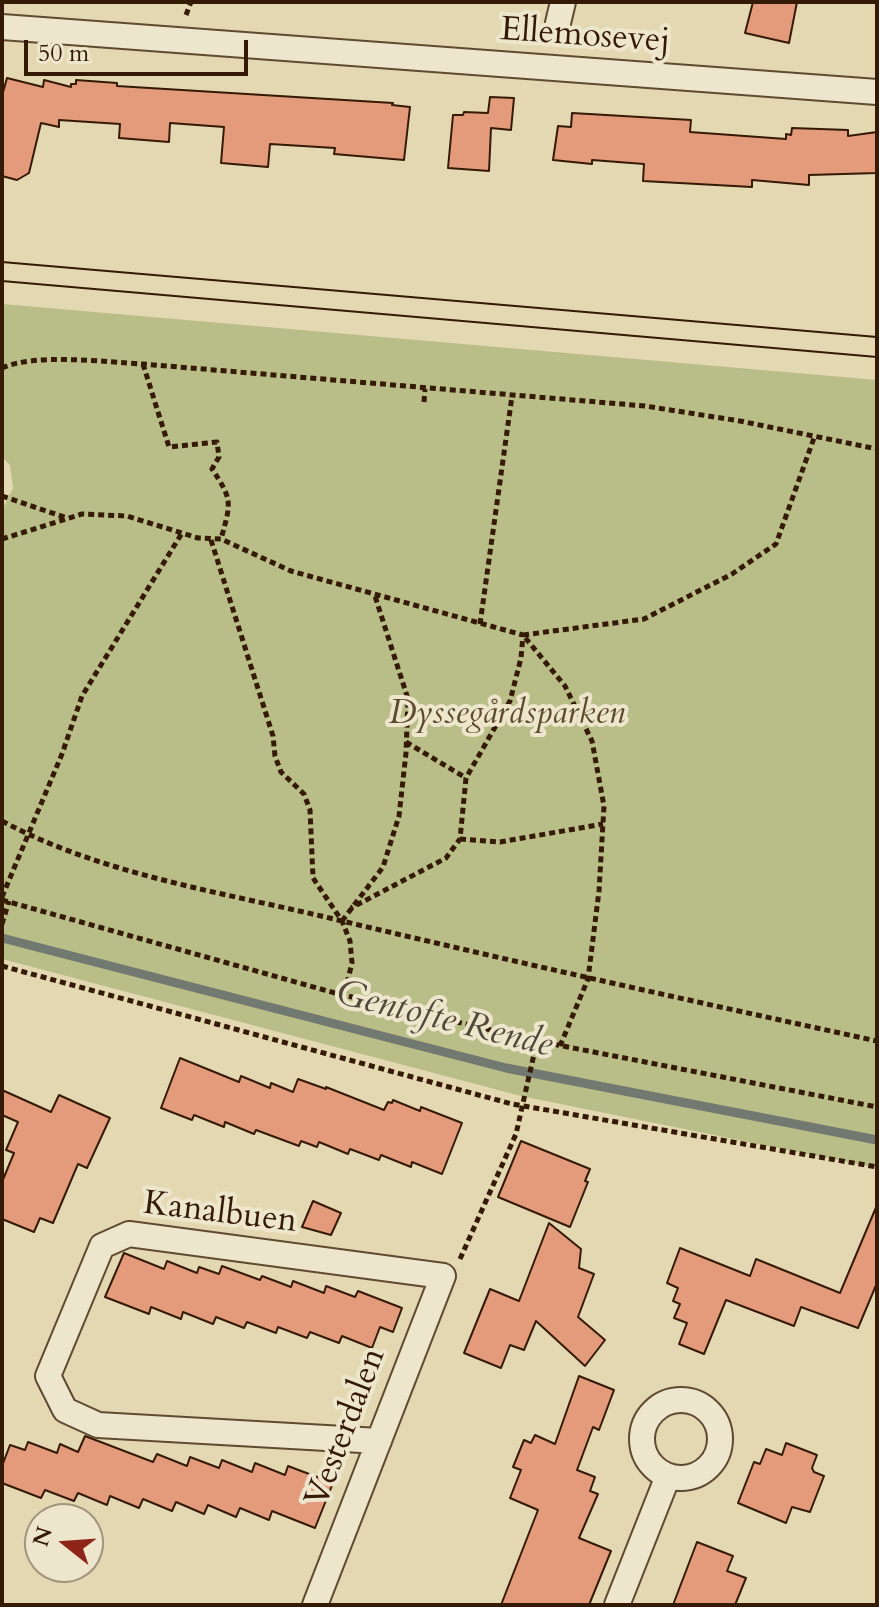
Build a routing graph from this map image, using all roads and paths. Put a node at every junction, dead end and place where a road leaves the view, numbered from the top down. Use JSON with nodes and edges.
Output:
{"nodes":[{"id":1,"x":2,"y":27,"type":"edge"},
{"id":2,"x":877,"y":92,"type":"edge"},
{"id":3,"x":143,"y":364,"type":"junction"},
{"id":4,"x":2,"y":368,"type":"edge"},
{"id":5,"x":425,"y":389,"type":"junction"},
{"id":6,"x":512,"y":396,"type":"junction"},
{"id":7,"x":424,"y":402,"type":"dead end"},
{"id":8,"x":814,"y":438,"type":"junction"},
{"id":9,"x":877,"y":449,"type":"edge"},
{"id":10,"x":2,"y":496,"type":"edge"},
{"id":11,"x":68,"y":519,"type":"junction"},
{"id":12,"x":182,"y":533,"type":"junction"},
{"id":13,"x":2,"y":539,"type":"edge"},
{"id":14,"x":221,"y":539,"type":"junction"},
{"id":15,"x":211,"y":540,"type":"junction"},
{"id":16,"x":374,"y":593,"type":"junction"},
{"id":17,"x":480,"y":624,"type":"junction"},
{"id":18,"x":523,"y":635,"type":"junction"},
{"id":19,"x":406,"y":742,"type":"junction"},
{"id":20,"x":466,"y":778,"type":"junction"},
{"id":21,"x":2,"y":821,"type":"edge"},
{"id":22,"x":603,"y":824,"type":"junction"},
{"id":23,"x":27,"y":834,"type":"junction"},
{"id":24,"x":460,"y":839,"type":"junction"},
{"id":25,"x":4,"y":899,"type":"edge"},
{"id":26,"x":351,"y":908,"type":"junction"},
{"id":27,"x":342,"y":921,"type":"junction"},
{"id":28,"x":2,"y":924,"type":"edge"},
{"id":29,"x":2,"y":966,"type":"edge"},
{"id":30,"x":588,"y":979,"type":"junction"},
{"id":31,"x":344,"y":995,"type":"junction"},
{"id":32,"x":537,"y":1041,"type":"junction"},
{"id":33,"x":877,"y":1041,"type":"edge"},
{"id":34,"x":560,"y":1046,"type":"junction"},
{"id":35,"x":523,"y":1103,"type":"junction"},
{"id":36,"x":877,"y":1107,"type":"edge"},
{"id":37,"x":877,"y":1167,"type":"edge"},
{"id":38,"x":443,"y":1276,"type":"junction"},
{"id":39,"x":379,"y":1441,"type":"junction"},
{"id":40,"x":668,"y":1476,"type":"dead end"},
{"id":41,"x":315,"y":1605,"type":"edge"},
{"id":42,"x":617,"y":1605,"type":"edge"}],
"edges":[{"from":1,"to":2,"type":"street","name":"Ellemosevej"},
{"from":3,"to":4,"type":"path"},
{"from":3,"to":5,"type":"path"},
{"from":3,"to":14,"type":"path"},
{"from":5,"to":6,"type":"path"},
{"from":5,"to":7,"type":"path"},
{"from":6,"to":8,"type":"path"},
{"from":6,"to":17,"type":"path"},
{"from":8,"to":9,"type":"path"},
{"from":8,"to":18,"type":"path"},
{"from":10,"to":11,"type":"path"},
{"from":11,"to":12,"type":"path"},
{"from":11,"to":13,"type":"path"},
{"from":12,"to":15,"type":"path"},
{"from":12,"to":23,"type":"path"},
{"from":14,"to":15,"type":"path"},
{"from":14,"to":16,"type":"path"},
{"from":15,"to":27,"type":"path"},
{"from":16,"to":17,"type":"path"},
{"from":16,"to":19,"type":"path"},
{"from":17,"to":18,"type":"path"},
{"from":18,"to":20,"type":"path"},
{"from":18,"to":22,"type":"path"},
{"from":19,"to":20,"type":"path"},
{"from":19,"to":26,"type":"path"},
{"from":20,"to":24,"type":"path"},
{"from":21,"to":23,"type":"path"},
{"from":22,"to":24,"type":"path"},
{"from":22,"to":30,"type":"path"},
{"from":23,"to":25,"type":"path"},
{"from":23,"to":27,"type":"path"},
{"from":24,"to":26,"type":"path"},
{"from":25,"to":28,"type":"path"},
{"from":25,"to":31,"type":"path"},
{"from":26,"to":27,"type":"path"},
{"from":27,"to":30,"type":"path"},
{"from":27,"to":31,"type":"path"},
{"from":29,"to":35,"type":"path"},
{"from":30,"to":33,"type":"path"},
{"from":30,"to":34,"type":"path"},
{"from":31,"to":32,"type":"path"},
{"from":32,"to":34,"type":"path"},
{"from":32,"to":35,"type":"path"},
{"from":34,"to":36,"type":"path"},
{"from":35,"to":37,"type":"path"},
{"from":35,"to":38,"type":"path"},
{"from":38,"to":39,"type":"street","name":"Vesterdalen"},
{"from":38,"to":39,"type":"street","name":"Kanalbuen"},
{"from":39,"to":41,"type":"street","name":"Vesterdalen"},
{"from":40,"to":42,"type":"street"}]}
